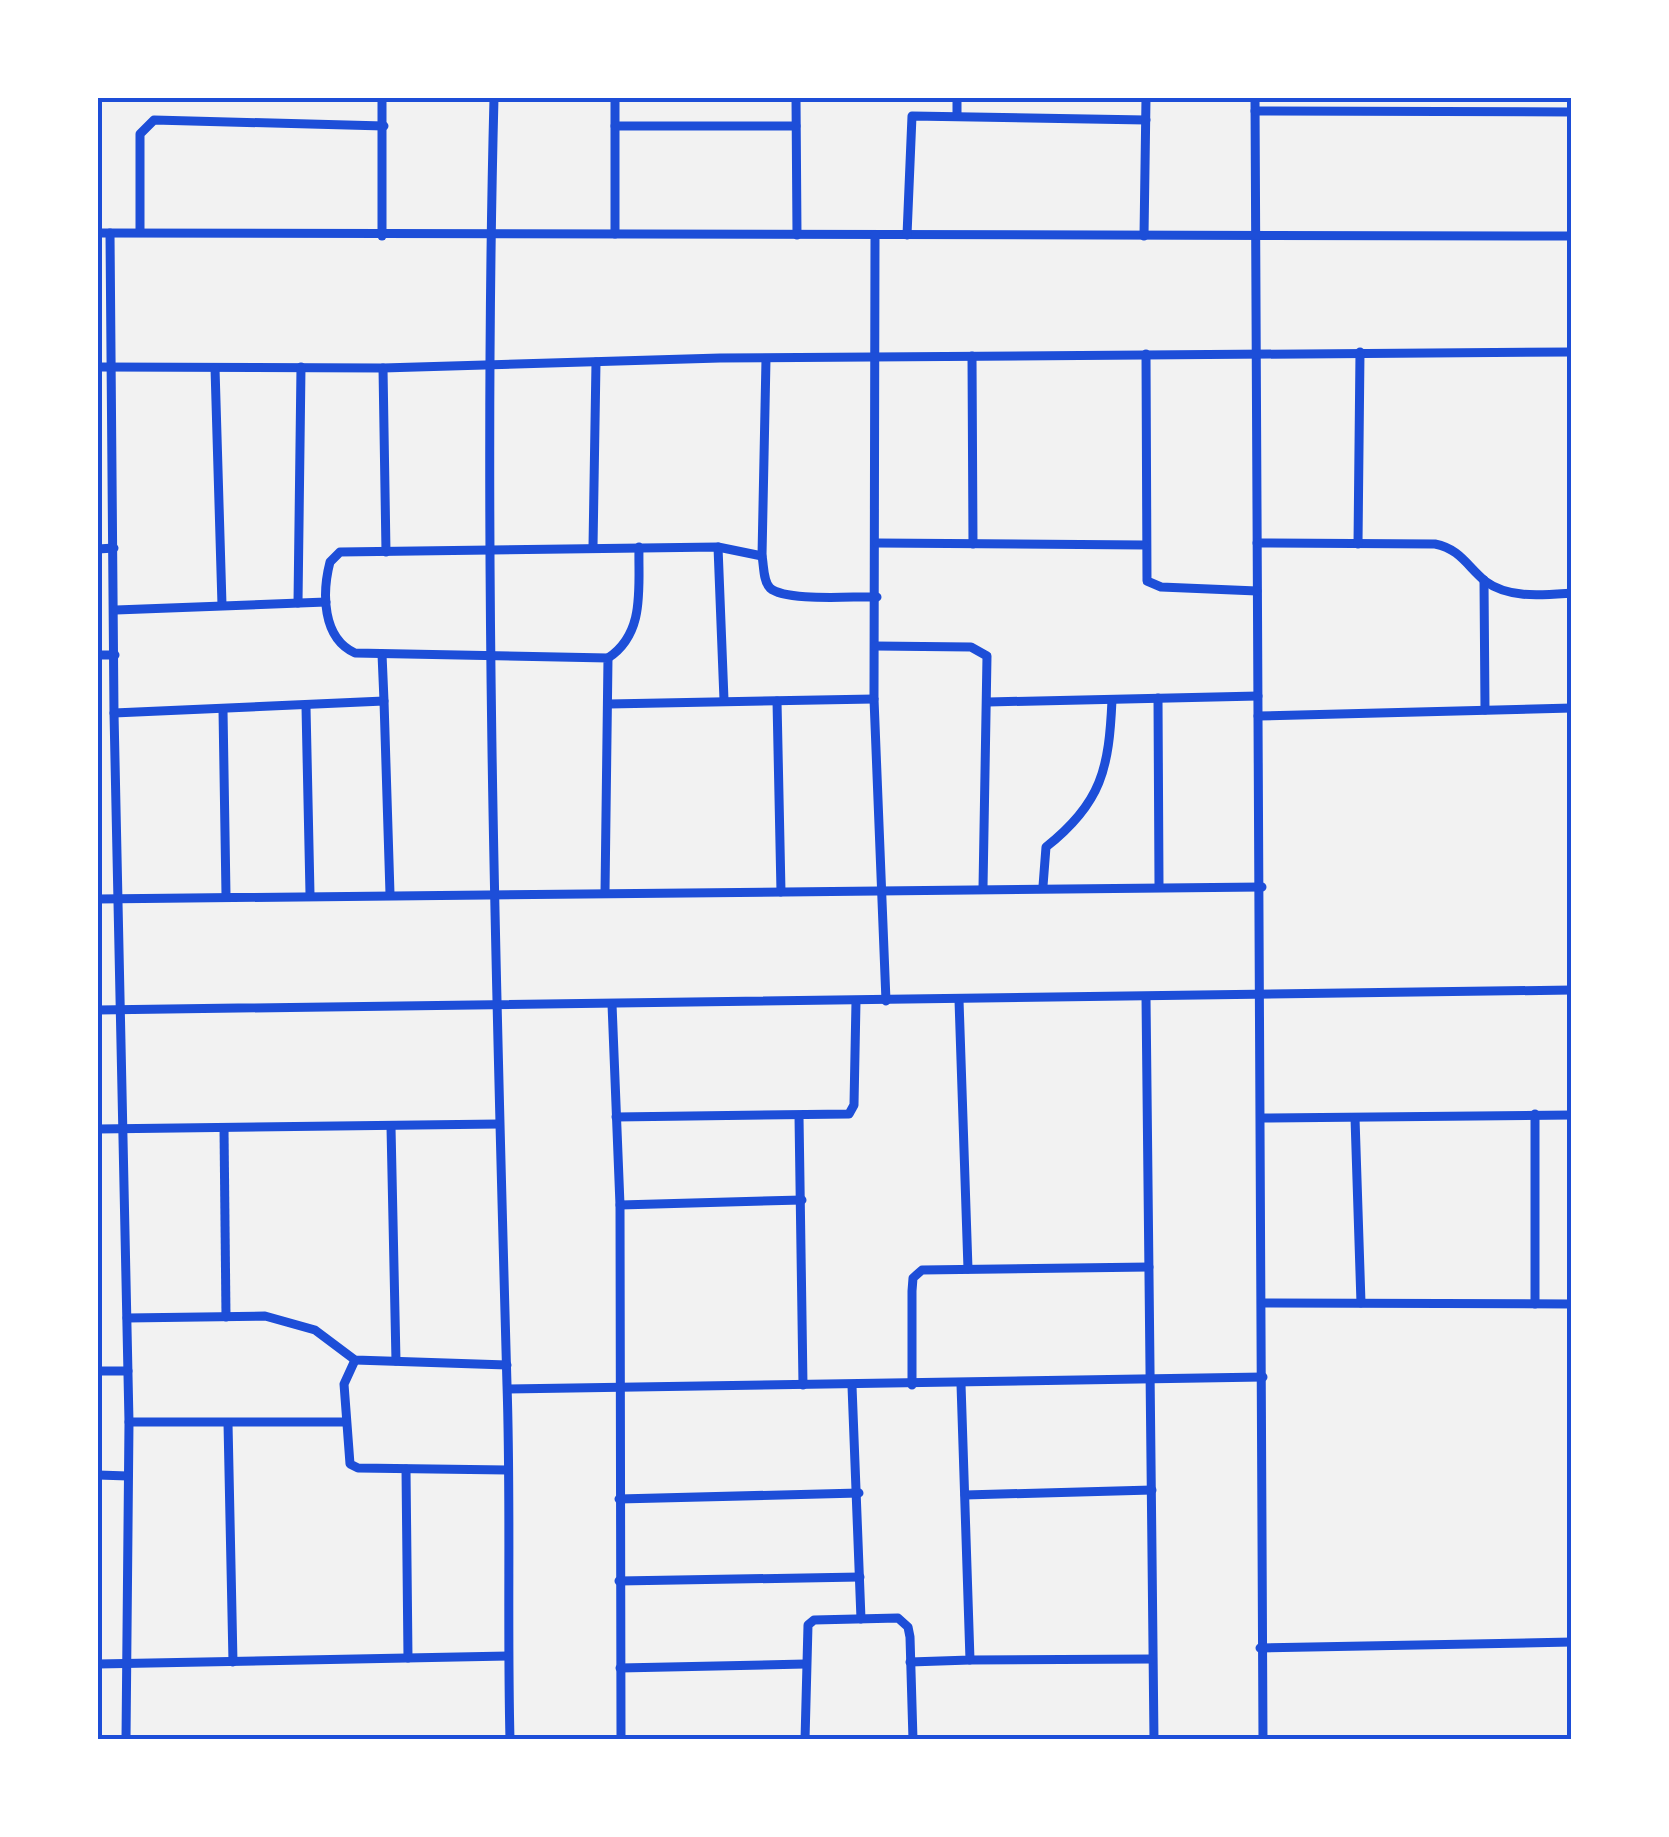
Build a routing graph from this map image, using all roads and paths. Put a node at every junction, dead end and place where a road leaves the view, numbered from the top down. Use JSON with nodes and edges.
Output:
{"nodes":[{"id":1,"x":382,"y":98,"type":"edge"},
{"id":2,"x":494,"y":98,"type":"edge"},
{"id":3,"x":615,"y":98,"type":"edge"},
{"id":4,"x":796,"y":98,"type":"edge"},
{"id":5,"x":957,"y":98,"type":"edge"},
{"id":6,"x":1146,"y":98,"type":"edge"},
{"id":7,"x":1255,"y":98,"type":"edge"},
{"id":8,"x":1360,"y":98,"type":"edge"},
{"id":9,"x":1537,"y":98,"type":"edge"},
{"id":10,"x":1255,"y":110,"type":"junction"},
{"id":11,"x":1360,"y":110,"type":"junction"},
{"id":12,"x":1537,"y":112,"type":"junction"},
{"id":13,"x":1572,"y":112,"type":"edge"},
{"id":14,"x":957,"y":116,"type":"junction"},
{"id":15,"x":1146,"y":120,"type":"junction"},
{"id":16,"x":384,"y":126,"type":"junction"},
{"id":17,"x":614,"y":126,"type":"junction"},
{"id":18,"x":796,"y":126,"type":"junction"},
{"id":19,"x":140,"y":232,"type":"junction"},
{"id":20,"x":98,"y":233,"type":"edge"},
{"id":21,"x":110,"y":234,"type":"junction"},
{"id":22,"x":616,"y":234,"type":"junction"},
{"id":23,"x":797,"y":235,"type":"junction"},
{"id":24,"x":875,"y":235,"type":"junction"},
{"id":25,"x":907,"y":235,"type":"junction"},
{"id":26,"x":382,"y":236,"type":"junction"},
{"id":27,"x":490,"y":236,"type":"junction"},
{"id":28,"x":1144,"y":236,"type":"junction"},
{"id":29,"x":1256,"y":236,"type":"junction"},
{"id":30,"x":1572,"y":236,"type":"edge"},
{"id":31,"x":1254,"y":352,"type":"junction"},
{"id":32,"x":1360,"y":352,"type":"junction"},
{"id":33,"x":1572,"y":352,"type":"edge"},
{"id":34,"x":1146,"y":354,"type":"junction"},
{"id":35,"x":972,"y":356,"type":"junction"},
{"id":36,"x":877,"y":357,"type":"junction"},
{"id":37,"x":766,"y":359,"type":"junction"},
{"id":38,"x":596,"y":362,"type":"junction"},
{"id":39,"x":109,"y":366,"type":"junction"},
{"id":40,"x":491,"y":366,"type":"junction"},
{"id":41,"x":98,"y":367,"type":"edge"},
{"id":42,"x":301,"y":367,"type":"junction"},
{"id":43,"x":216,"y":368,"type":"junction"},
{"id":44,"x":383,"y":368,"type":"junction"},
{"id":45,"x":877,"y":543,"type":"junction"},
{"id":46,"x":973,"y":544,"type":"junction"},
{"id":47,"x":1257,"y":544,"type":"junction"},
{"id":48,"x":1358,"y":544,"type":"junction"},
{"id":49,"x":1144,"y":545,"type":"junction"},
{"id":50,"x":593,"y":547,"type":"junction"},
{"id":51,"x":639,"y":547,"type":"junction"},
{"id":52,"x":718,"y":547,"type":"junction"},
{"id":53,"x":114,"y":548,"type":"junction"},
{"id":54,"x":491,"y":548,"type":"junction"},
{"id":55,"x":98,"y":549,"type":"edge"},
{"id":56,"x":386,"y":552,"type":"junction"},
{"id":57,"x":762,"y":556,"type":"junction"},
{"id":58,"x":1484,"y":580,"type":"junction"},
{"id":59,"x":1258,"y":591,"type":"junction"},
{"id":60,"x":1572,"y":593,"type":"edge"},
{"id":61,"x":877,"y":596,"type":"junction"},
{"id":62,"x":326,"y":602,"type":"junction"},
{"id":63,"x":298,"y":603,"type":"junction"},
{"id":64,"x":222,"y":605,"type":"junction"},
{"id":65,"x":116,"y":610,"type":"junction"},
{"id":66,"x":876,"y":646,"type":"junction"},
{"id":67,"x":98,"y":654,"type":"edge"},
{"id":68,"x":382,"y":654,"type":"junction"},
{"id":69,"x":494,"y":654,"type":"junction"},
{"id":70,"x":115,"y":655,"type":"junction"},
{"id":71,"x":608,"y":658,"type":"junction"},
{"id":72,"x":1258,"y":696,"type":"junction"},
{"id":73,"x":1158,"y":698,"type":"junction"},
{"id":74,"x":874,"y":699,"type":"junction"},
{"id":75,"x":724,"y":700,"type":"junction"},
{"id":76,"x":1112,"y":700,"type":"junction"},
{"id":77,"x":384,"y":701,"type":"junction"},
{"id":78,"x":777,"y":701,"type":"junction"},
{"id":79,"x":988,"y":702,"type":"junction"},
{"id":80,"x":608,"y":704,"type":"junction"},
{"id":81,"x":306,"y":707,"type":"junction"},
{"id":82,"x":1572,"y":708,"type":"edge"},
{"id":83,"x":223,"y":710,"type":"junction"},
{"id":84,"x":1485,"y":710,"type":"junction"},
{"id":85,"x":114,"y":713,"type":"junction"},
{"id":86,"x":1258,"y":716,"type":"junction"},
{"id":87,"x":1159,"y":885,"type":"junction"},
{"id":88,"x":1043,"y":886,"type":"junction"},
{"id":89,"x":1262,"y":887,"type":"junction"},
{"id":90,"x":882,"y":888,"type":"junction"},
{"id":91,"x":983,"y":888,"type":"junction"},
{"id":92,"x":605,"y":892,"type":"junction"},
{"id":93,"x":781,"y":892,"type":"junction"},
{"id":94,"x":226,"y":894,"type":"junction"},
{"id":95,"x":310,"y":894,"type":"junction"},
{"id":96,"x":390,"y":894,"type":"junction"},
{"id":97,"x":495,"y":894,"type":"junction"},
{"id":98,"x":118,"y":898,"type":"junction"},
{"id":99,"x":98,"y":899,"type":"edge"},
{"id":100,"x":1572,"y":990,"type":"edge"},
{"id":101,"x":1263,"y":993,"type":"junction"},
{"id":102,"x":1146,"y":997,"type":"junction"},
{"id":103,"x":960,"y":1000,"type":"junction"},
{"id":104,"x":856,"y":1001,"type":"junction"},
{"id":105,"x":886,"y":1002,"type":"junction"},
{"id":106,"x":494,"y":1004,"type":"junction"},
{"id":107,"x":612,"y":1004,"type":"junction"},
{"id":108,"x":98,"y":1010,"type":"edge"},
{"id":109,"x":120,"y":1010,"type":"junction"},
{"id":110,"x":1535,"y":1114,"type":"junction"},
{"id":111,"x":1572,"y":1114,"type":"edge"},
{"id":112,"x":799,"y":1116,"type":"junction"},
{"id":113,"x":616,"y":1118,"type":"junction"},
{"id":114,"x":1263,"y":1118,"type":"junction"},
{"id":115,"x":1355,"y":1118,"type":"junction"},
{"id":116,"x":499,"y":1124,"type":"junction"},
{"id":117,"x":122,"y":1128,"type":"junction"},
{"id":118,"x":224,"y":1128,"type":"junction"},
{"id":119,"x":391,"y":1128,"type":"junction"},
{"id":120,"x":98,"y":1129,"type":"edge"},
{"id":121,"x":802,"y":1200,"type":"junction"},
{"id":122,"x":620,"y":1205,"type":"junction"},
{"id":123,"x":1150,"y":1267,"type":"junction"},
{"id":124,"x":968,"y":1269,"type":"junction"},
{"id":125,"x":1262,"y":1303,"type":"junction"},
{"id":126,"x":1361,"y":1303,"type":"junction"},
{"id":127,"x":1536,"y":1304,"type":"junction"},
{"id":128,"x":1572,"y":1304,"type":"edge"},
{"id":129,"x":226,"y":1317,"type":"junction"},
{"id":130,"x":127,"y":1318,"type":"junction"},
{"id":131,"x":355,"y":1360,"type":"junction"},
{"id":132,"x":396,"y":1362,"type":"junction"},
{"id":133,"x":507,"y":1366,"type":"junction"},
{"id":134,"x":98,"y":1370,"type":"edge"},
{"id":135,"x":128,"y":1371,"type":"junction"},
{"id":136,"x":1263,"y":1377,"type":"junction"},
{"id":137,"x":1153,"y":1380,"type":"junction"},
{"id":138,"x":912,"y":1384,"type":"junction"},
{"id":139,"x":961,"y":1384,"type":"junction"},
{"id":140,"x":802,"y":1385,"type":"junction"},
{"id":141,"x":620,"y":1386,"type":"junction"},
{"id":142,"x":852,"y":1386,"type":"junction"},
{"id":143,"x":508,"y":1389,"type":"junction"},
{"id":144,"x":129,"y":1422,"type":"junction"},
{"id":145,"x":228,"y":1422,"type":"junction"},
{"id":146,"x":346,"y":1422,"type":"junction"},
{"id":147,"x":406,"y":1469,"type":"junction"},
{"id":148,"x":507,"y":1470,"type":"junction"},
{"id":149,"x":98,"y":1475,"type":"edge"},
{"id":150,"x":128,"y":1476,"type":"junction"},
{"id":151,"x":1152,"y":1490,"type":"junction"},
{"id":152,"x":859,"y":1493,"type":"junction"},
{"id":153,"x":965,"y":1494,"type":"junction"},
{"id":154,"x":619,"y":1499,"type":"junction"},
{"id":155,"x":860,"y":1577,"type":"junction"},
{"id":156,"x":619,"y":1582,"type":"junction"},
{"id":157,"x":860,"y":1619,"type":"junction"},
{"id":158,"x":1572,"y":1642,"type":"edge"},
{"id":159,"x":1260,"y":1648,"type":"junction"},
{"id":160,"x":508,"y":1656,"type":"junction"},
{"id":161,"x":408,"y":1658,"type":"junction"},
{"id":162,"x":1152,"y":1659,"type":"junction"},
{"id":163,"x":970,"y":1660,"type":"junction"},
{"id":164,"x":233,"y":1662,"type":"junction"},
{"id":165,"x":910,"y":1662,"type":"junction"},
{"id":166,"x":98,"y":1664,"type":"edge"},
{"id":167,"x":125,"y":1664,"type":"junction"},
{"id":168,"x":805,"y":1664,"type":"junction"},
{"id":169,"x":620,"y":1668,"type":"junction"},
{"id":170,"x":126,"y":1740,"type":"edge"},
{"id":171,"x":510,"y":1740,"type":"edge"},
{"id":172,"x":621,"y":1740,"type":"edge"},
{"id":173,"x":805,"y":1740,"type":"edge"},
{"id":174,"x":913,"y":1740,"type":"edge"},
{"id":175,"x":1154,"y":1740,"type":"edge"},
{"id":176,"x":1263,"y":1740,"type":"edge"}],
"edges":[{"from":1,"to":16,"type":"street"},
{"from":2,"to":27,"type":"street"},
{"from":3,"to":17,"type":"street"},
{"from":4,"to":18,"type":"street"},
{"from":5,"to":14,"type":"street"},
{"from":6,"to":15,"type":"street"},
{"from":7,"to":10,"type":"street"},
{"from":8,"to":11,"type":"street"},
{"from":9,"to":12,"type":"street"},
{"from":10,"to":11,"type":"street"},
{"from":10,"to":29,"type":"street"},
{"from":11,"to":12,"type":"street"},
{"from":12,"to":13,"type":"street"},
{"from":14,"to":15,"type":"street"},
{"from":14,"to":25,"type":"street"},
{"from":15,"to":28,"type":"street"},
{"from":16,"to":19,"type":"street"},
{"from":16,"to":26,"type":"street"},
{"from":17,"to":18,"type":"street"},
{"from":17,"to":22,"type":"street"},
{"from":18,"to":23,"type":"street"},
{"from":19,"to":21,"type":"street"},
{"from":19,"to":26,"type":"street"},
{"from":20,"to":21,"type":"street"},
{"from":21,"to":39,"type":"street"},
{"from":22,"to":23,"type":"street"},
{"from":22,"to":27,"type":"street"},
{"from":23,"to":24,"type":"street"},
{"from":24,"to":25,"type":"street"},
{"from":24,"to":36,"type":"street"},
{"from":25,"to":28,"type":"street"},
{"from":26,"to":27,"type":"street"},
{"from":27,"to":40,"type":"street"},
{"from":28,"to":29,"type":"street"},
{"from":29,"to":30,"type":"street"},
{"from":29,"to":31,"type":"street"},
{"from":31,"to":32,"type":"street"},
{"from":31,"to":34,"type":"street"},
{"from":31,"to":47,"type":"street"},
{"from":32,"to":33,"type":"street"},
{"from":32,"to":48,"type":"street"},
{"from":34,"to":35,"type":"street"},
{"from":34,"to":49,"type":"street"},
{"from":35,"to":36,"type":"street"},
{"from":35,"to":46,"type":"street"},
{"from":36,"to":37,"type":"street"},
{"from":36,"to":45,"type":"street"},
{"from":37,"to":38,"type":"street"},
{"from":37,"to":57,"type":"street"},
{"from":38,"to":40,"type":"street"},
{"from":38,"to":50,"type":"street"},
{"from":39,"to":41,"type":"street"},
{"from":39,"to":43,"type":"street"},
{"from":39,"to":53,"type":"street"},
{"from":40,"to":44,"type":"street"},
{"from":40,"to":54,"type":"street"},
{"from":42,"to":43,"type":"street"},
{"from":42,"to":44,"type":"street"},
{"from":42,"to":63,"type":"street"},
{"from":43,"to":64,"type":"street"},
{"from":44,"to":56,"type":"street"},
{"from":45,"to":46,"type":"street"},
{"from":45,"to":61,"type":"street"},
{"from":46,"to":49,"type":"street"},
{"from":47,"to":48,"type":"street"},
{"from":47,"to":59,"type":"street"},
{"from":48,"to":58,"type":"street"},
{"from":49,"to":59,"type":"street"},
{"from":50,"to":51,"type":"street"},
{"from":50,"to":54,"type":"street"},
{"from":51,"to":52,"type":"street"},
{"from":51,"to":71,"type":"street"},
{"from":52,"to":57,"type":"street"},
{"from":52,"to":75,"type":"street"},
{"from":53,"to":55,"type":"street"},
{"from":53,"to":65,"type":"street"},
{"from":54,"to":56,"type":"street"},
{"from":54,"to":69,"type":"street"},
{"from":56,"to":62,"type":"street"},
{"from":57,"to":61,"type":"street"},
{"from":58,"to":60,"type":"street"},
{"from":58,"to":84,"type":"street"},
{"from":59,"to":72,"type":"street"},
{"from":61,"to":66,"type":"street"},
{"from":62,"to":63,"type":"street"},
{"from":62,"to":68,"type":"street"},
{"from":63,"to":64,"type":"street"},
{"from":64,"to":65,"type":"street"},
{"from":65,"to":70,"type":"street"},
{"from":66,"to":74,"type":"street"},
{"from":66,"to":79,"type":"street"},
{"from":67,"to":70,"type":"street"},
{"from":68,"to":69,"type":"street"},
{"from":68,"to":77,"type":"street"},
{"from":69,"to":71,"type":"street"},
{"from":69,"to":97,"type":"street"},
{"from":70,"to":85,"type":"street"},
{"from":71,"to":80,"type":"street"},
{"from":72,"to":73,"type":"street"},
{"from":72,"to":86,"type":"street"},
{"from":73,"to":76,"type":"street"},
{"from":73,"to":87,"type":"street"},
{"from":74,"to":78,"type":"street"},
{"from":74,"to":90,"type":"street"},
{"from":75,"to":78,"type":"street"},
{"from":75,"to":80,"type":"street"},
{"from":76,"to":79,"type":"street"},
{"from":76,"to":88,"type":"street"},
{"from":77,"to":81,"type":"street"},
{"from":77,"to":96,"type":"street"},
{"from":78,"to":93,"type":"street"},
{"from":79,"to":91,"type":"street"},
{"from":80,"to":92,"type":"street"},
{"from":81,"to":83,"type":"street"},
{"from":81,"to":95,"type":"street"},
{"from":82,"to":84,"type":"street"},
{"from":83,"to":85,"type":"street"},
{"from":83,"to":94,"type":"street"},
{"from":84,"to":86,"type":"street"},
{"from":85,"to":98,"type":"street"},
{"from":86,"to":89,"type":"street"},
{"from":87,"to":88,"type":"street"},
{"from":87,"to":89,"type":"street"},
{"from":88,"to":91,"type":"street"},
{"from":89,"to":101,"type":"street"},
{"from":90,"to":91,"type":"street"},
{"from":90,"to":93,"type":"street"},
{"from":90,"to":105,"type":"street"},
{"from":92,"to":93,"type":"street"},
{"from":92,"to":97,"type":"street"},
{"from":94,"to":95,"type":"street"},
{"from":94,"to":98,"type":"street"},
{"from":95,"to":96,"type":"street"},
{"from":96,"to":97,"type":"street"},
{"from":97,"to":106,"type":"street"},
{"from":98,"to":99,"type":"street"},
{"from":98,"to":109,"type":"street"},
{"from":100,"to":101,"type":"street"},
{"from":101,"to":102,"type":"street"},
{"from":101,"to":114,"type":"street"},
{"from":102,"to":103,"type":"street"},
{"from":102,"to":123,"type":"street"},
{"from":103,"to":105,"type":"street"},
{"from":103,"to":124,"type":"street"},
{"from":104,"to":105,"type":"street"},
{"from":104,"to":107,"type":"street"},
{"from":104,"to":112,"type":"street"},
{"from":106,"to":107,"type":"street"},
{"from":106,"to":109,"type":"street"},
{"from":106,"to":116,"type":"street"},
{"from":107,"to":113,"type":"street"},
{"from":108,"to":109,"type":"street"},
{"from":109,"to":117,"type":"street"},
{"from":110,"to":111,"type":"street"},
{"from":110,"to":115,"type":"street"},
{"from":110,"to":127,"type":"street"},
{"from":112,"to":113,"type":"street"},
{"from":112,"to":121,"type":"street"},
{"from":113,"to":122,"type":"street"},
{"from":114,"to":115,"type":"street"},
{"from":114,"to":125,"type":"street"},
{"from":115,"to":126,"type":"street"},
{"from":116,"to":119,"type":"street"},
{"from":116,"to":133,"type":"street"},
{"from":117,"to":118,"type":"street"},
{"from":117,"to":120,"type":"street"},
{"from":117,"to":130,"type":"street"},
{"from":118,"to":119,"type":"street"},
{"from":118,"to":129,"type":"street"},
{"from":119,"to":132,"type":"street"},
{"from":121,"to":122,"type":"street"},
{"from":121,"to":140,"type":"street"},
{"from":122,"to":141,"type":"street"},
{"from":123,"to":124,"type":"street"},
{"from":123,"to":137,"type":"street"},
{"from":124,"to":138,"type":"street"},
{"from":125,"to":126,"type":"street"},
{"from":125,"to":136,"type":"street"},
{"from":126,"to":127,"type":"street"},
{"from":127,"to":128,"type":"street"},
{"from":129,"to":130,"type":"street"},
{"from":129,"to":131,"type":"street"},
{"from":130,"to":135,"type":"street"},
{"from":131,"to":132,"type":"street"},
{"from":131,"to":146,"type":"street"},
{"from":132,"to":133,"type":"street"},
{"from":133,"to":143,"type":"street"},
{"from":134,"to":135,"type":"street"},
{"from":135,"to":144,"type":"street"},
{"from":136,"to":137,"type":"street"},
{"from":136,"to":159,"type":"street"},
{"from":137,"to":139,"type":"street"},
{"from":137,"to":151,"type":"street"},
{"from":138,"to":139,"type":"street"},
{"from":138,"to":142,"type":"street"},
{"from":139,"to":153,"type":"street"},
{"from":140,"to":141,"type":"street"},
{"from":140,"to":142,"type":"street"},
{"from":141,"to":143,"type":"street"},
{"from":141,"to":154,"type":"street"},
{"from":142,"to":152,"type":"street"},
{"from":143,"to":148,"type":"street"},
{"from":144,"to":145,"type":"street"},
{"from":144,"to":150,"type":"street"},
{"from":145,"to":146,"type":"street"},
{"from":145,"to":164,"type":"street"},
{"from":146,"to":147,"type":"street"},
{"from":147,"to":148,"type":"street"},
{"from":147,"to":161,"type":"street"},
{"from":148,"to":160,"type":"street"},
{"from":149,"to":150,"type":"street"},
{"from":150,"to":167,"type":"street"},
{"from":151,"to":153,"type":"street"},
{"from":151,"to":162,"type":"street"},
{"from":152,"to":154,"type":"street"},
{"from":152,"to":155,"type":"street"},
{"from":153,"to":163,"type":"street"},
{"from":154,"to":156,"type":"street"},
{"from":155,"to":156,"type":"street"},
{"from":155,"to":157,"type":"street"},
{"from":156,"to":169,"type":"street"},
{"from":157,"to":165,"type":"street"},
{"from":157,"to":168,"type":"street"},
{"from":158,"to":159,"type":"street"},
{"from":159,"to":176,"type":"street"},
{"from":160,"to":161,"type":"street"},
{"from":160,"to":171,"type":"street"},
{"from":161,"to":164,"type":"street"},
{"from":162,"to":163,"type":"street"},
{"from":162,"to":175,"type":"street"},
{"from":163,"to":165,"type":"street"},
{"from":164,"to":167,"type":"street"},
{"from":165,"to":174,"type":"street"},
{"from":166,"to":167,"type":"street"},
{"from":167,"to":170,"type":"street"},
{"from":168,"to":169,"type":"street"},
{"from":168,"to":173,"type":"street"},
{"from":169,"to":172,"type":"street"}]}
